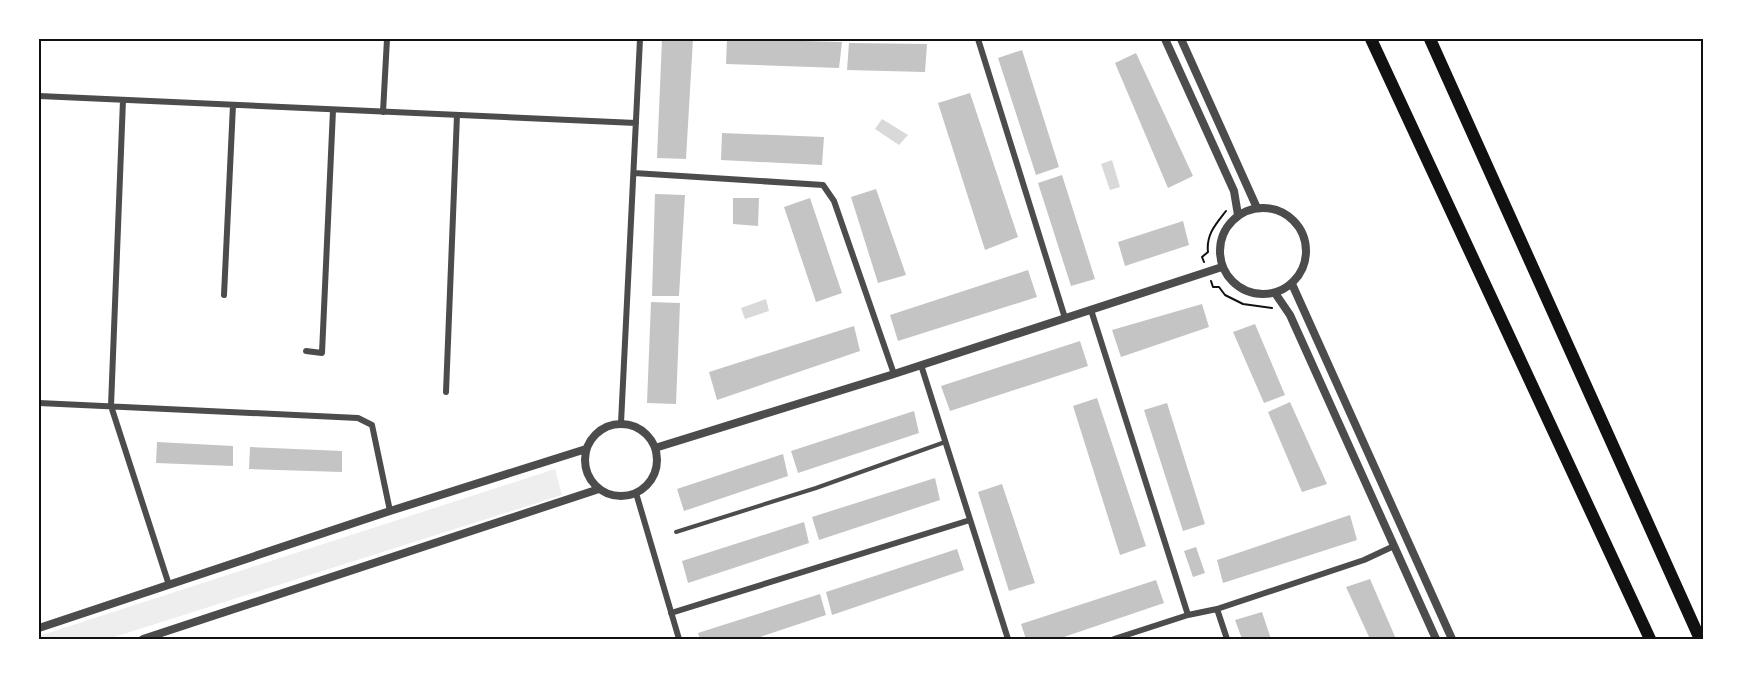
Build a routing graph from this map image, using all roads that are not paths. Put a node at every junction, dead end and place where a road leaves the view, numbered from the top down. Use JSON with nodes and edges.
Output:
{"nodes":[{"id":1,"x":387,"y":39,"type":"edge"},
{"id":2,"x":639,"y":39,"type":"edge"},
{"id":3,"x":978,"y":39,"type":"edge"},
{"id":4,"x":1165,"y":39,"type":"edge"},
{"id":5,"x":1180,"y":39,"type":"edge"},
{"id":6,"x":1371,"y":39,"type":"edge"},
{"id":7,"x":1430,"y":39,"type":"edge"},
{"id":8,"x":39,"y":96,"type":"edge"},
{"id":9,"x":123,"y":100,"type":"junction"},
{"id":10,"x":234,"y":105,"type":"junction"},
{"id":11,"x":333,"y":110,"type":"junction"},
{"id":12,"x":383,"y":112,"type":"junction"},
{"id":13,"x":457,"y":115,"type":"junction"},
{"id":14,"x":636,"y":123,"type":"junction"},
{"id":15,"x":634,"y":173,"type":"junction"},
{"id":16,"x":1257,"y":208,"type":"junction"},
{"id":17,"x":1238,"y":215,"type":"junction"},
{"id":18,"x":1222,"y":267,"type":"junction"},
{"id":19,"x":1292,"y":284,"type":"junction"},
{"id":20,"x":1275,"y":293,"type":"junction"},
{"id":21,"x":224,"y":295,"type":"dead end"},
{"id":22,"x":1091,"y":310,"type":"junction"},
{"id":23,"x":1065,"y":318,"type":"junction"},
{"id":24,"x":306,"y":351,"type":"dead end"},
{"id":25,"x":921,"y":365,"type":"junction"},
{"id":26,"x":894,"y":374,"type":"junction"},
{"id":27,"x":446,"y":392,"type":"dead end"},
{"id":28,"x":39,"y":403,"type":"edge"},
{"id":29,"x":111,"y":406,"type":"junction"},
{"id":30,"x":621,"y":423,"type":"junction"},
{"id":31,"x":945,"y":442,"type":"junction"},
{"id":32,"x":656,"y":448,"type":"junction"},
{"id":33,"x":586,"y":449,"type":"junction"},
{"id":34,"x":598,"y":489,"type":"junction"},
{"id":35,"x":636,"y":493,"type":"junction"},
{"id":36,"x":390,"y":512,"type":"junction"},
{"id":37,"x":970,"y":520,"type":"junction"},
{"id":38,"x":676,"y":532,"type":"dead end"},
{"id":39,"x":1394,"y":546,"type":"junction"},
{"id":40,"x":169,"y":585,"type":"junction"},
{"id":41,"x":1217,"y":609,"type":"junction"},
{"id":42,"x":671,"y":613,"type":"junction"},
{"id":43,"x":1188,"y":615,"type":"junction"},
{"id":44,"x":39,"y":628,"type":"edge"},
{"id":45,"x":143,"y":639,"type":"edge"},
{"id":46,"x":679,"y":639,"type":"edge"},
{"id":47,"x":1008,"y":639,"type":"edge"},
{"id":48,"x":1114,"y":639,"type":"edge"},
{"id":49,"x":1227,"y":639,"type":"edge"},
{"id":50,"x":1436,"y":639,"type":"edge"},
{"id":51,"x":1452,"y":639,"type":"edge"},
{"id":52,"x":1650,"y":639,"type":"edge"},
{"id":53,"x":1700,"y":639,"type":"edge"}],
"edges":[{"from":1,"to":12,"type":"street"},
{"from":2,"to":14,"type":"street"},
{"from":3,"to":23,"type":"street"},
{"from":4,"to":17,"type":"street"},
{"from":5,"to":16,"type":"street"},
{"from":6,"to":52,"type":"highway"},
{"from":7,"to":53,"type":"highway"},
{"from":8,"to":9,"type":"street"},
{"from":9,"to":10,"type":"street"},
{"from":9,"to":29,"type":"street"},
{"from":10,"to":11,"type":"street"},
{"from":10,"to":21,"type":"street"},
{"from":11,"to":12,"type":"street"},
{"from":11,"to":24,"type":"street"},
{"from":12,"to":13,"type":"street"},
{"from":13,"to":14,"type":"street"},
{"from":13,"to":27,"type":"street"},
{"from":14,"to":15,"type":"street"},
{"from":15,"to":26,"type":"street"},
{"from":15,"to":30,"type":"street"},
{"from":16,"to":17,"type":"street"},
{"from":16,"to":19,"type":"street"},
{"from":17,"to":18,"type":"street"},
{"from":18,"to":20,"type":"street"},
{"from":18,"to":22,"type":"street"},
{"from":19,"to":20,"type":"street"},
{"from":19,"to":51,"type":"street"},
{"from":20,"to":39,"type":"street"},
{"from":22,"to":23,"type":"street"},
{"from":22,"to":43,"type":"street"},
{"from":23,"to":25,"type":"street"},
{"from":25,"to":26,"type":"street"},
{"from":25,"to":31,"type":"street"},
{"from":26,"to":32,"type":"street"},
{"from":28,"to":29,"type":"street"},
{"from":29,"to":36,"type":"street"},
{"from":29,"to":40,"type":"street"},
{"from":30,"to":32,"type":"street"},
{"from":30,"to":33,"type":"street"},
{"from":31,"to":37,"type":"street"},
{"from":31,"to":38,"type":"lane"},
{"from":32,"to":35,"type":"street"},
{"from":33,"to":34,"type":"street"},
{"from":33,"to":36,"type":"street"},
{"from":34,"to":35,"type":"street"},
{"from":34,"to":45,"type":"street"},
{"from":35,"to":42,"type":"street"},
{"from":36,"to":40,"type":"street"},
{"from":37,"to":42,"type":"street"},
{"from":37,"to":47,"type":"street"},
{"from":39,"to":41,"type":"street"},
{"from":39,"to":50,"type":"street"},
{"from":40,"to":44,"type":"street"},
{"from":41,"to":43,"type":"street"},
{"from":41,"to":49,"type":"street"},
{"from":42,"to":46,"type":"street"},
{"from":43,"to":48,"type":"street"}]}
